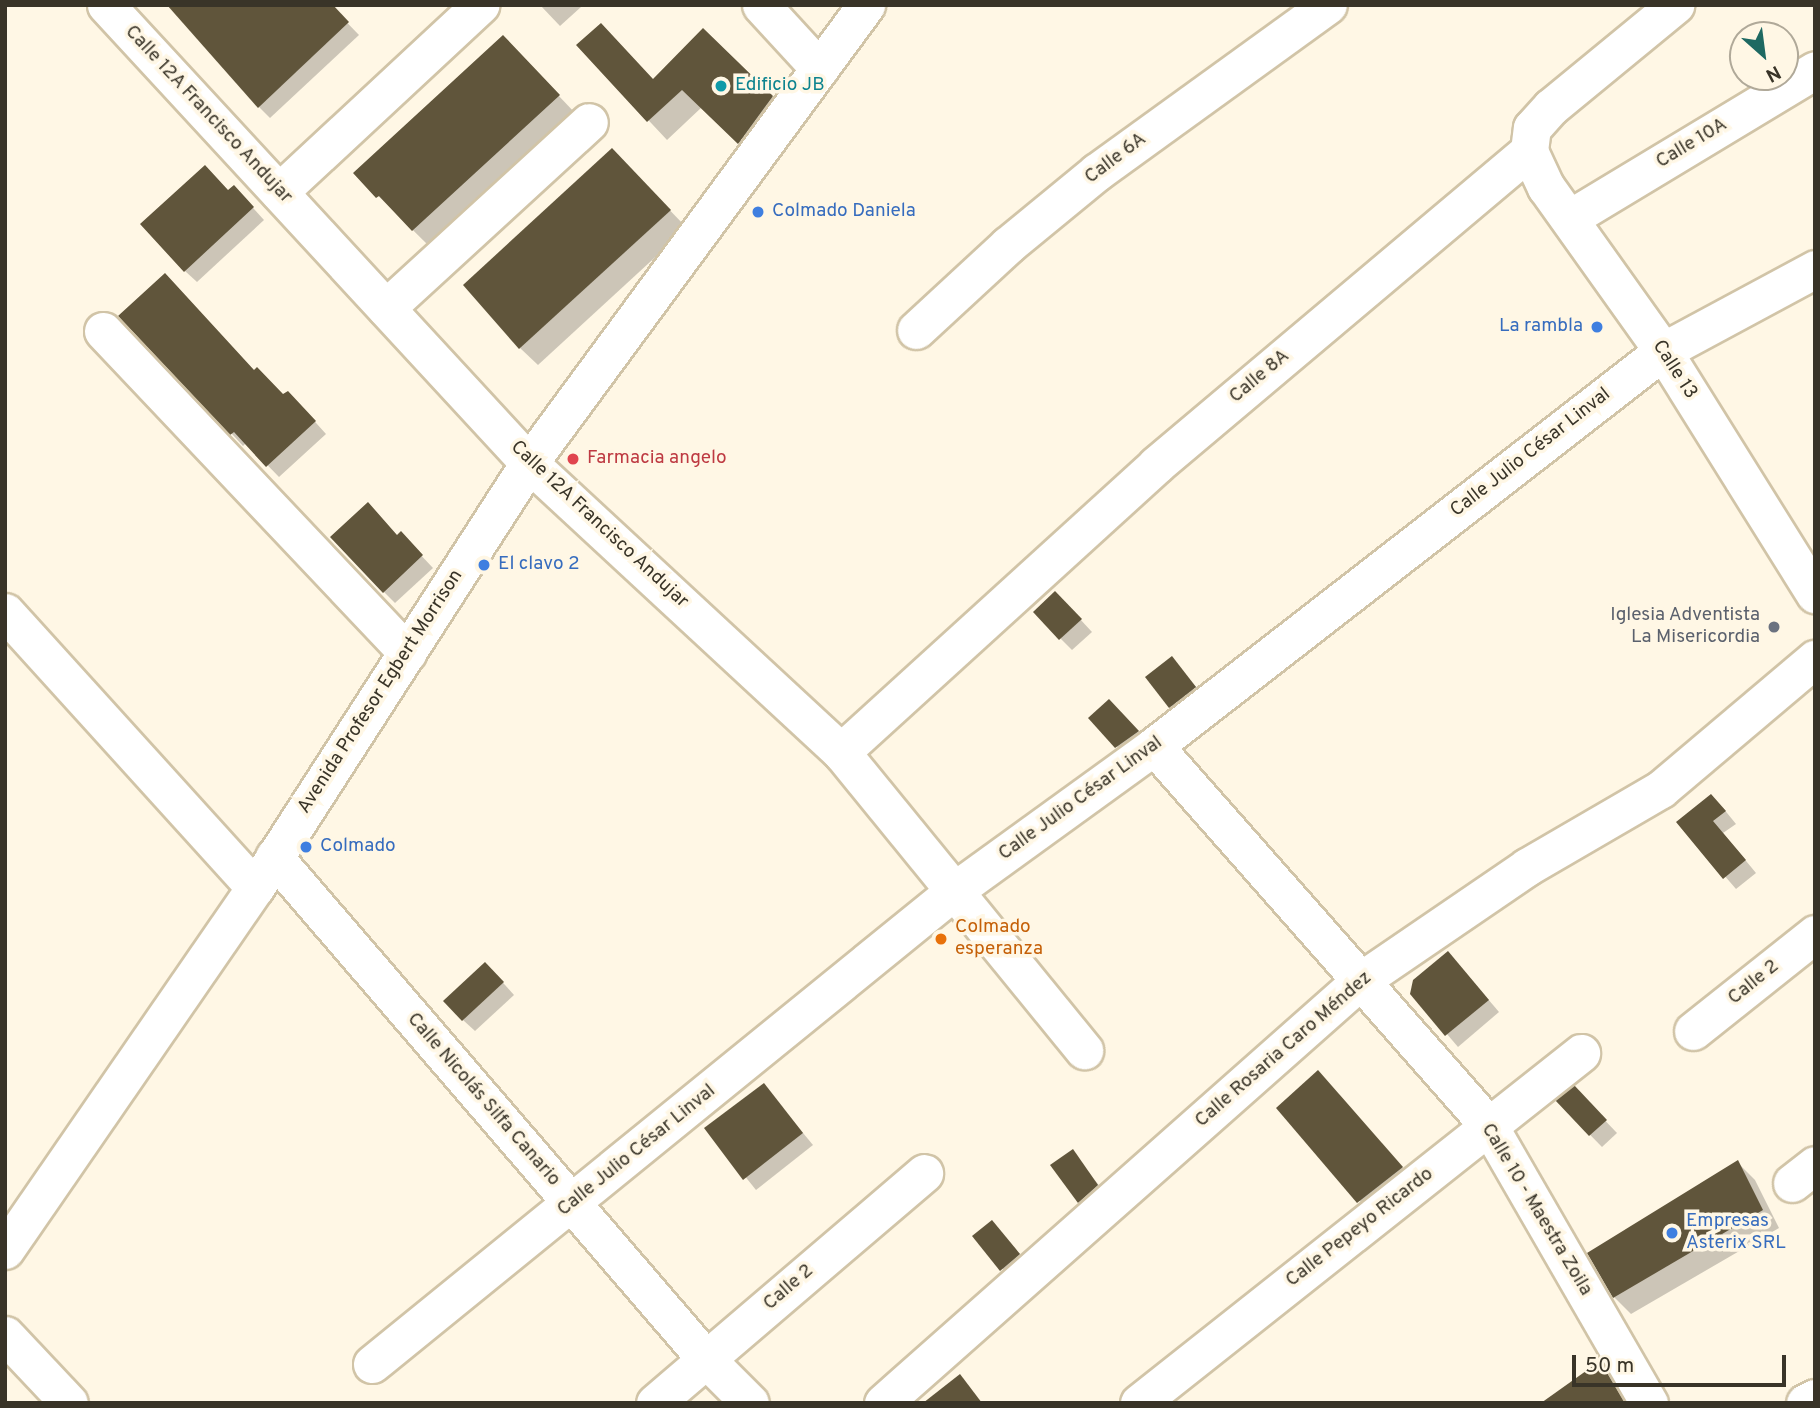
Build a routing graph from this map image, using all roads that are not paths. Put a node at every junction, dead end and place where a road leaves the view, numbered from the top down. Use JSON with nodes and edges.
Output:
{"nodes":[{"id":1,"x":106,"y":5,"type":"edge"},
{"id":2,"x":480,"y":5,"type":"edge"},
{"id":3,"x":761,"y":5,"type":"edge"},
{"id":4,"x":866,"y":5,"type":"edge"},
{"id":5,"x":1328,"y":5,"type":"edge"},
{"id":6,"x":1675,"y":5,"type":"edge"},
{"id":7,"x":819,"y":68,"type":"junction"},
{"id":8,"x":1815,"y":70,"type":"edge"},
{"id":9,"x":589,"y":122,"type":"dead end"},
{"id":10,"x":1529,"y":151,"type":"junction"},
{"id":11,"x":279,"y":192,"type":"junction"},
{"id":12,"x":1570,"y":218,"type":"junction"},
{"id":13,"x":1815,"y":269,"type":"edge"},
{"id":14,"x":386,"y":308,"type":"junction"},
{"id":15,"x":916,"y":330,"type":"dead end"},
{"id":16,"x":103,"y":331,"type":"dead end"},
{"id":17,"x":1662,"y":351,"type":"junction"},
{"id":18,"x":529,"y":463,"type":"junction"},
{"id":19,"x":1815,"y":594,"type":"edge"},
{"id":20,"x":5,"y":612,"type":"edge"},
{"id":21,"x":407,"y":653,"type":"junction"},
{"id":22,"x":1815,"y":659,"type":"edge"},
{"id":23,"x":1154,"y":746,"type":"junction"},
{"id":24,"x":841,"y":752,"type":"junction"},
{"id":25,"x":274,"y":857,"type":"junction"},
{"id":26,"x":255,"y":888,"type":"junction"},
{"id":27,"x":954,"y":891,"type":"junction"},
{"id":28,"x":1815,"y":934,"type":"edge"},
{"id":29,"x":1360,"y":981,"type":"junction"},
{"id":30,"x":1693,"y":1031,"type":"dead end"},
{"id":31,"x":1084,"y":1051,"type":"dead end"},
{"id":32,"x":1581,"y":1052,"type":"dead end"},
{"id":33,"x":1489,"y":1126,"type":"junction"},
{"id":34,"x":923,"y":1173,"type":"dead end"},
{"id":35,"x":572,"y":1204,"type":"junction"},
{"id":36,"x":5,"y":1250,"type":"edge"},
{"id":37,"x":5,"y":1335,"type":"edge"},
{"id":38,"x":706,"y":1359,"type":"junction"},
{"id":39,"x":372,"y":1364,"type":"dead end"},
{"id":40,"x":1815,"y":1398,"type":"edge"},
{"id":41,"x":69,"y":1403,"type":"edge"},
{"id":42,"x":655,"y":1403,"type":"edge"},
{"id":43,"x":750,"y":1403,"type":"edge"},
{"id":44,"x":883,"y":1403,"type":"edge"},
{"id":45,"x":1139,"y":1403,"type":"edge"},
{"id":46,"x":1649,"y":1403,"type":"edge"},
{"id":47,"x":1805,"y":1403,"type":"edge"}],
"edges":[{"from":1,"to":11,"type":"street","name":"Calle 12A Francisco Andujar"},
{"from":2,"to":11,"type":"street"},
{"from":3,"to":7,"type":"street"},
{"from":4,"to":7,"type":"street","name":"Avenida Profesor Egbert Morrison"},
{"from":5,"to":15,"type":"street","name":"Calle 6A"},
{"from":6,"to":10,"type":"street"},
{"from":7,"to":18,"type":"street","name":"Avenida Profesor Egbert Morrison"},
{"from":8,"to":12,"type":"street","name":"Calle 10A"},
{"from":9,"to":14,"type":"street"},
{"from":10,"to":12,"type":"street","name":"Calle 13"},
{"from":10,"to":24,"type":"street","name":"Calle 8A"},
{"from":11,"to":14,"type":"street","name":"Calle 12A Francisco Andujar"},
{"from":12,"to":17,"type":"street","name":"Calle 13"},
{"from":13,"to":17,"type":"street","name":"Calle Julio César Linval"},
{"from":14,"to":18,"type":"street","name":"Calle 12A Francisco Andujar"},
{"from":16,"to":21,"type":"street"},
{"from":17,"to":19,"type":"street","name":"Calle 13"},
{"from":17,"to":23,"type":"street","name":"Calle Julio César Linval"},
{"from":18,"to":21,"type":"street","name":"Avenida Profesor Egbert Morrison"},
{"from":18,"to":24,"type":"street","name":"Calle 12A Francisco Andujar"},
{"from":20,"to":26,"type":"street"},
{"from":21,"to":25,"type":"street","name":"Avenida Profesor Egbert Morrison"},
{"from":22,"to":29,"type":"street","name":"Calle Rosaria Caro Méndez"},
{"from":23,"to":27,"type":"street","name":"Calle Julio César Linval"},
{"from":23,"to":29,"type":"street","name":"Calle 10 - Maestra Zoila"},
{"from":24,"to":27,"type":"street","name":"Calle 12A Francisco Andujar"},
{"from":25,"to":26,"type":"street","name":"Avenida Profesor Egbert Morrison"},
{"from":25,"to":35,"type":"street","name":"Calle Nicolás Silfa Canario"},
{"from":26,"to":36,"type":"street","name":"Avenida Profesor Egbert Morrison"},
{"from":27,"to":31,"type":"street","name":"Calle 12A Francisco Andujar"},
{"from":27,"to":35,"type":"street","name":"Calle Julio César Linval"},
{"from":28,"to":30,"type":"street","name":"Calle 2"},
{"from":29,"to":33,"type":"street","name":"Calle 10 - Maestra Zoila"},
{"from":29,"to":44,"type":"street","name":"Calle Rosaria Caro Méndez"},
{"from":32,"to":33,"type":"street","name":"Calle Pepeyo Ricardo"},
{"from":33,"to":45,"type":"street","name":"Calle Pepeyo Ricardo"},
{"from":33,"to":46,"type":"street","name":"Calle 10 - Maestra Zoila"},
{"from":34,"to":38,"type":"street","name":"Calle 2"},
{"from":35,"to":38,"type":"street","name":"Calle Nicolás Silfa Canario"},
{"from":35,"to":39,"type":"street","name":"Calle Julio César Linval"},
{"from":37,"to":41,"type":"street"},
{"from":38,"to":42,"type":"street","name":"Calle 2"},
{"from":38,"to":43,"type":"street","name":"Calle Nicolás Silfa Canario"},
{"from":40,"to":47,"type":"street"}]}
